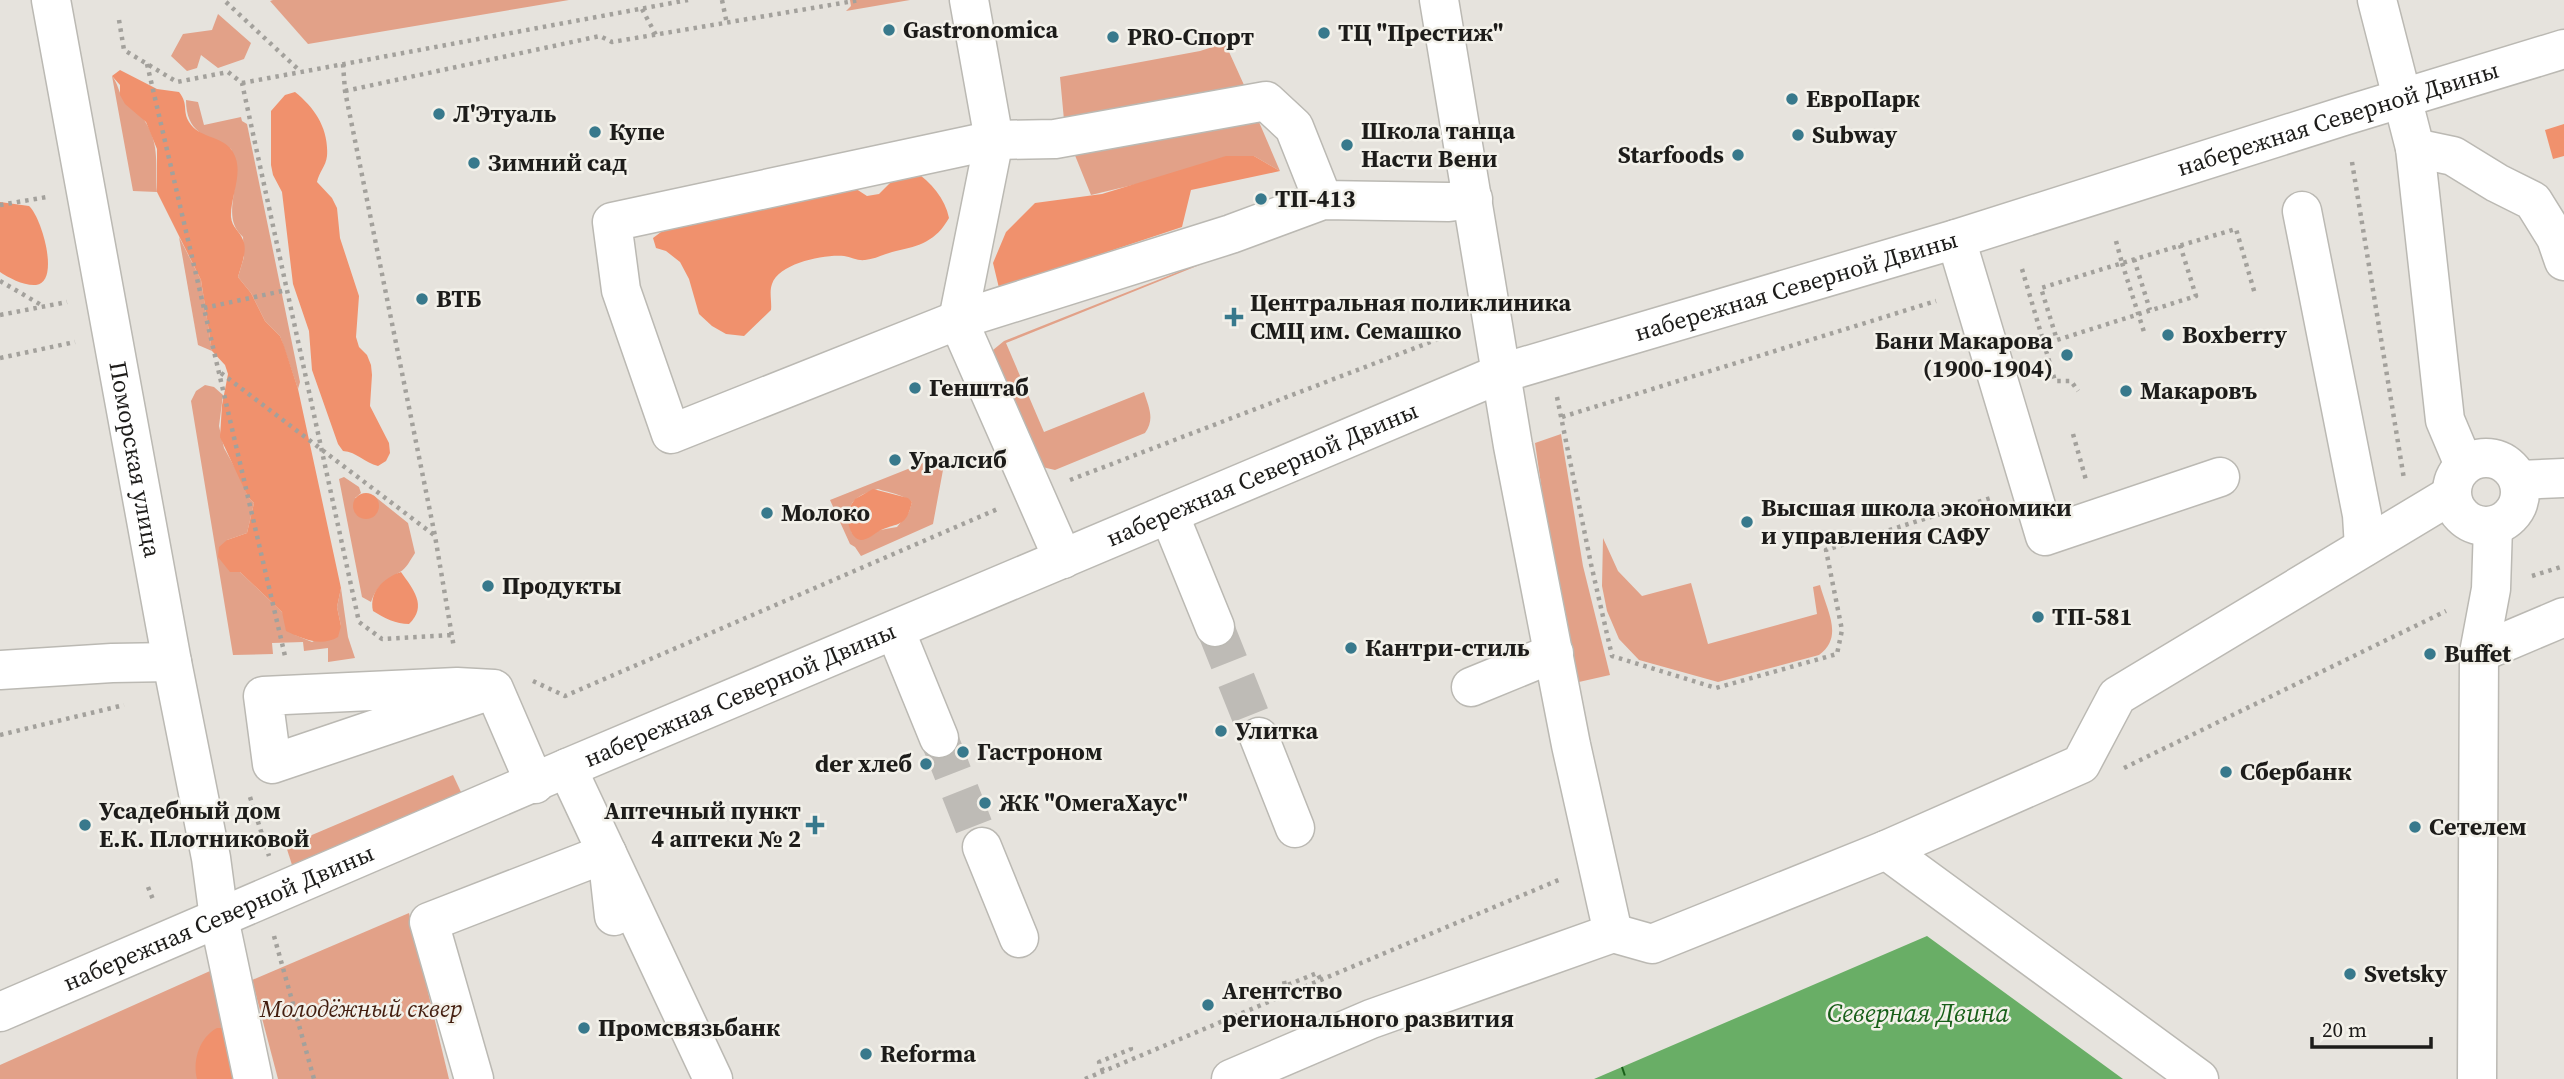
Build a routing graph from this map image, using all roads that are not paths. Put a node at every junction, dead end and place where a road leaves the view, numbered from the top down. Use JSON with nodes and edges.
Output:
{"nodes":[{"id":1,"x":51,"y":0,"type":"edge"},
{"id":2,"x":969,"y":0,"type":"edge"},
{"id":3,"x":1439,"y":0,"type":"edge"},
{"id":4,"x":2377,"y":0,"type":"edge"},
{"id":5,"x":2564,"y":49,"type":"edge"},
{"id":6,"x":2403,"y":98,"type":"junction"},
{"id":7,"x":994,"y":140,"type":"junction"},
{"id":8,"x":2414,"y":148,"type":"junction"},
{"id":9,"x":1323,"y":200,"type":"junction"},
{"id":10,"x":1473,"y":200,"type":"junction"},
{"id":11,"x":2301,"y":211,"type":"dead end"},
{"id":12,"x":1956,"y":240,"type":"junction"},
{"id":13,"x":2564,"y":261,"type":"edge"},
{"id":14,"x":958,"y":320,"type":"junction"},
{"id":15,"x":1502,"y":373,"type":"junction"},
{"id":16,"x":2220,"y":477,"type":"dead end"},
{"id":17,"x":2564,"y":478,"type":"edge"},
{"id":18,"x":2458,"y":480,"type":"junction"},
{"id":19,"x":2519,"y":480,"type":"junction"},
{"id":20,"x":1169,"y":514,"type":"junction"},
{"id":21,"x":2493,"y":526,"type":"junction"},
{"id":22,"x":2364,"y":547,"type":"junction"},
{"id":23,"x":1063,"y":559,"type":"junction"},
{"id":24,"x":2564,"y":617,"type":"edge"},
{"id":25,"x":1214,"y":627,"type":"tunnel mouth"},
{"id":26,"x":895,"y":630,"type":"junction"},
{"id":27,"x":1554,"y":653,"type":"junction"},
{"id":28,"x":2479,"y":653,"type":"junction"},
{"id":29,"x":172,"y":662,"type":"junction"},
{"id":30,"x":0,"y":670,"type":"edge"},
{"id":31,"x":511,"y":684,"type":"junction"},
{"id":32,"x":1471,"y":687,"type":"dead end"},
{"id":33,"x":1259,"y":737,"type":"tunnel mouth"},
{"id":34,"x":939,"y":738,"type":"tunnel mouth"},
{"id":35,"x":551,"y":776,"type":"junction"},
{"id":36,"x":1295,"y":828,"type":"dead end"},
{"id":37,"x":982,"y":847,"type":"tunnel mouth"},
{"id":38,"x":1886,"y":850,"type":"junction"},
{"id":39,"x":607,"y":853,"type":"junction"},
{"id":40,"x":614,"y":916,"type":"dead end"},
{"id":41,"x":219,"y":918,"type":"junction"},
{"id":42,"x":1613,"y":933,"type":"junction"},
{"id":43,"x":1019,"y":938,"type":"dead end"},
{"id":44,"x":0,"y":1012,"type":"edge"},
{"id":45,"x":253,"y":1079,"type":"edge"},
{"id":46,"x":474,"y":1079,"type":"edge"},
{"id":47,"x":713,"y":1079,"type":"edge"},
{"id":48,"x":1231,"y":1079,"type":"edge"},
{"id":49,"x":2199,"y":1079,"type":"edge"},
{"id":50,"x":2477,"y":1079,"type":"edge"}],
"edges":[{"from":1,"to":29,"type":"street","name":"Поморская улица"},
{"from":2,"to":7,"type":"street"},
{"from":3,"to":10,"type":"street"},
{"from":4,"to":6,"type":"street"},
{"from":5,"to":6,"type":"street","name":"набережная Северной Двины"},
{"from":6,"to":8,"type":"street"},
{"from":6,"to":12,"type":"street","name":"набережная Северной Двины"},
{"from":7,"to":9,"type":"street"},
{"from":7,"to":14,"type":"street"},
{"from":7,"to":14,"type":"street"},
{"from":8,"to":13,"type":"street"},
{"from":8,"to":18,"type":"street"},
{"from":9,"to":10,"type":"street"},
{"from":9,"to":14,"type":"street"},
{"from":10,"to":15,"type":"street"},
{"from":11,"to":22,"type":"street"},
{"from":12,"to":15,"type":"street","name":"набережная Северной Двины"},
{"from":12,"to":16,"type":"street"},
{"from":14,"to":23,"type":"street"},
{"from":15,"to":20,"type":"street","name":"набережная Северной Двины"},
{"from":15,"to":27,"type":"street"},
{"from":17,"to":19,"type":"street"},
{"from":18,"to":19,"type":"street"},
{"from":18,"to":21,"type":"street"},
{"from":18,"to":22,"type":"street"},
{"from":19,"to":21,"type":"street"},
{"from":20,"to":23,"type":"street","name":"набережная Северной Двины"},
{"from":20,"to":25,"type":"street"},
{"from":21,"to":28,"type":"street"},
{"from":22,"to":38,"type":"street"},
{"from":23,"to":26,"type":"street","name":"набережная Северной Двины"},
{"from":24,"to":28,"type":"street"},
{"from":26,"to":34,"type":"street"},
{"from":26,"to":35,"type":"street","name":"набережная Северной Двины"},
{"from":27,"to":32,"type":"street"},
{"from":27,"to":42,"type":"street"},
{"from":28,"to":50,"type":"street"},
{"from":29,"to":30,"type":"street"},
{"from":29,"to":41,"type":"street","name":"Поморская улица"},
{"from":31,"to":31,"type":"street"},
{"from":31,"to":35,"type":"street"},
{"from":33,"to":36,"type":"street"},
{"from":35,"to":39,"type":"street"},
{"from":35,"to":41,"type":"street","name":"набережная Северной Двины"},
{"from":37,"to":43,"type":"street"},
{"from":38,"to":42,"type":"street"},
{"from":38,"to":49,"type":"street"},
{"from":39,"to":40,"type":"street"},
{"from":39,"to":46,"type":"street"},
{"from":39,"to":47,"type":"street"},
{"from":41,"to":44,"type":"street","name":"набережная Северной Двины"},
{"from":41,"to":45,"type":"street","name":"Поморская улица"},
{"from":42,"to":48,"type":"street"}]}
